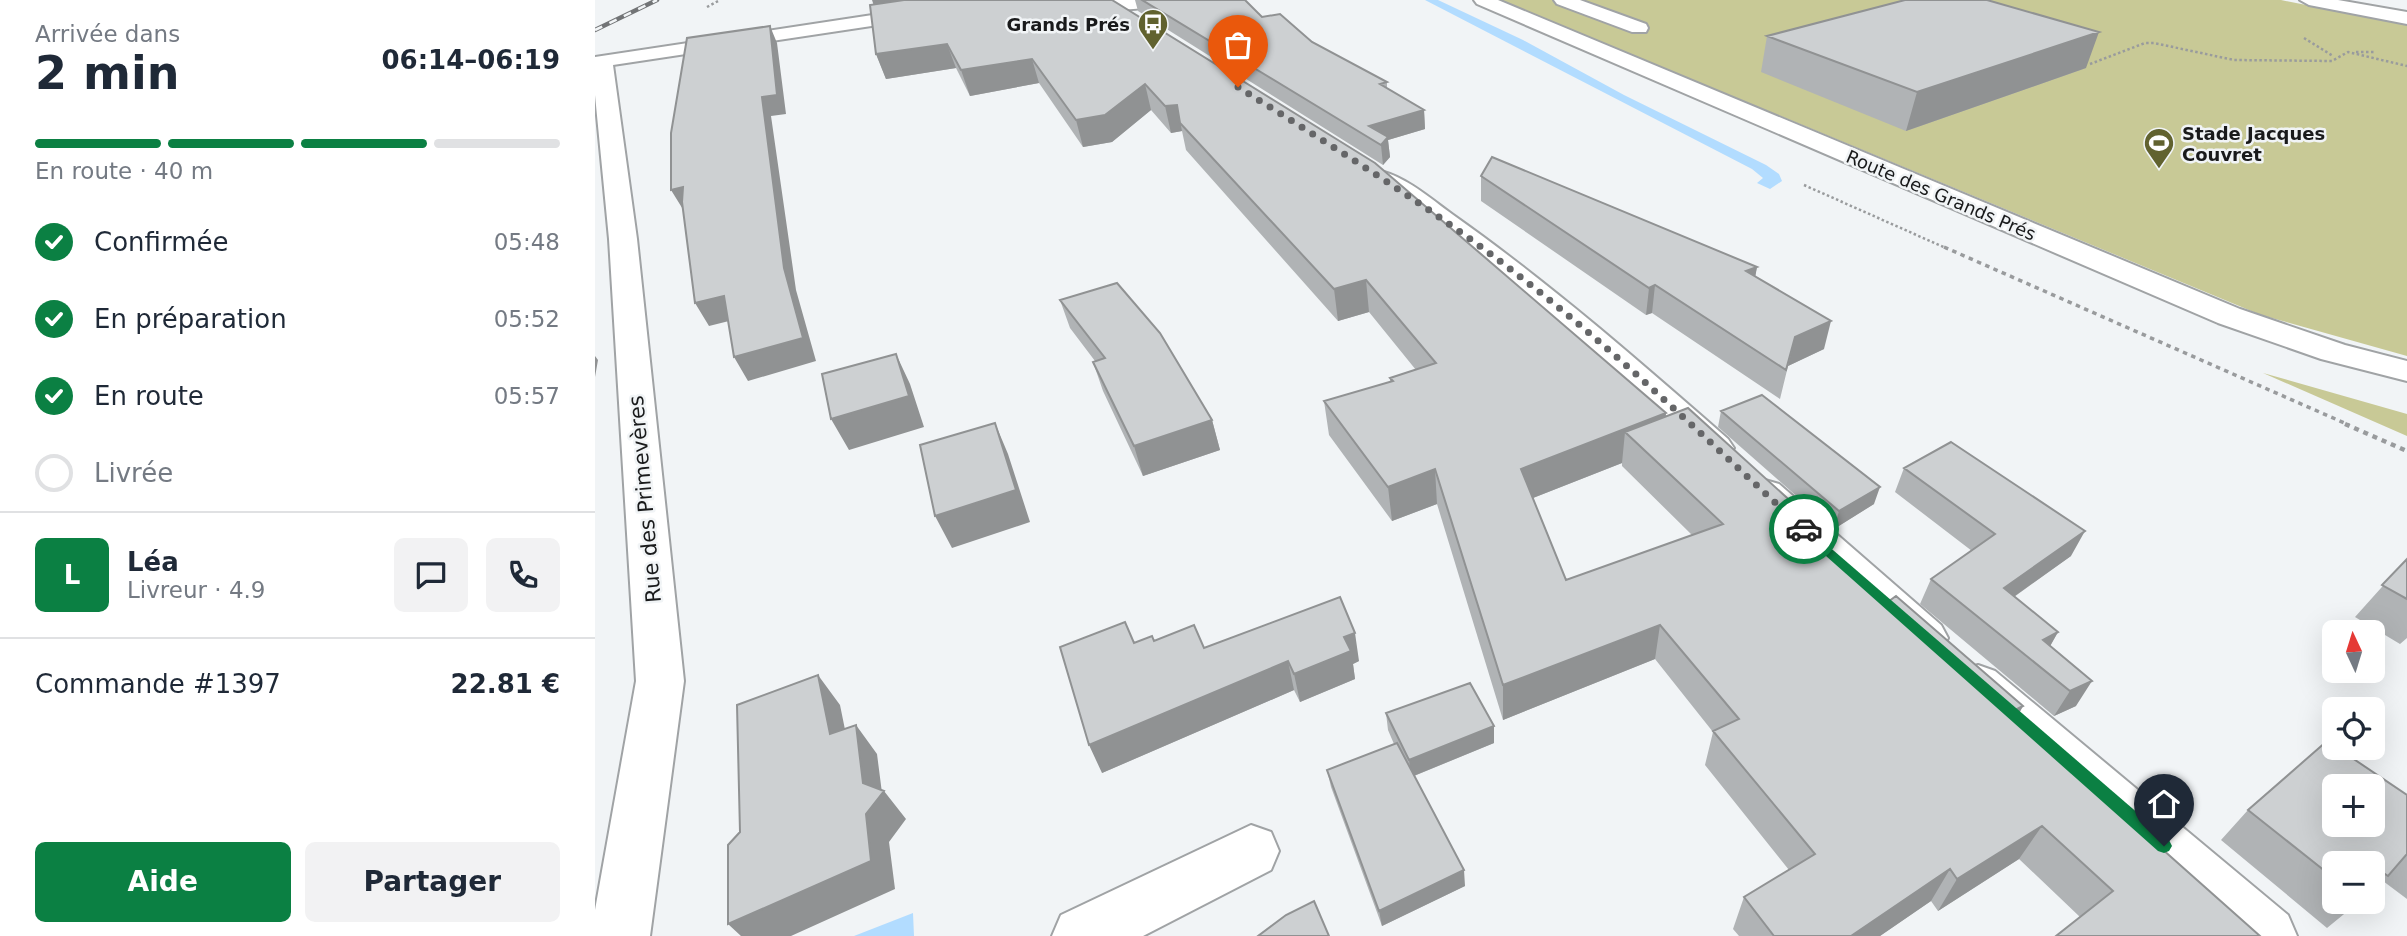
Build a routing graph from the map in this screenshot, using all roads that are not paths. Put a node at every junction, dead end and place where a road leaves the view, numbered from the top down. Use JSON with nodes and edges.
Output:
{"nodes":[{"id":1,"x":1160,"y":0,"type":"edge"},
{"id":2,"x":1483,"y":0,"type":"edge"},
{"id":3,"x":1563,"y":0,"type":"edge"},
{"id":4,"x":2309,"y":0,"type":"edge"},
{"id":5,"x":1107,"y":3,"type":"edge"},
{"id":6,"x":912,"y":15,"type":"edge"},
{"id":7,"x":2407,"y":18,"type":"edge"},
{"id":8,"x":1134,"y":23,"type":"edge"},
{"id":9,"x":1639,"y":27,"type":"dead end"},
{"id":10,"x":1351,"y":159,"type":"edge"},
{"id":11,"x":2407,"y":371,"type":"edge"},
{"id":12,"x":1251,"y":851,"type":"dead end"},
{"id":13,"x":620,"y":936,"type":"edge"},
{"id":14,"x":1082,"y":936,"type":"edge"},
{"id":15,"x":2267,"y":936,"type":"edge"}],
"edges":[{"from":1,"to":5,"type":"street"},
{"from":2,"to":11,"type":"street","name":"Route des Grands Prés"},
{"from":3,"to":9,"type":"street"},
{"from":4,"to":7,"type":"street"},
{"from":5,"to":8,"type":"street"},
{"from":6,"to":13,"type":"street","name":"Rue des Primevères"},
{"from":10,"to":15,"type":"street"},
{"from":12,"to":14,"type":"street"}]}
